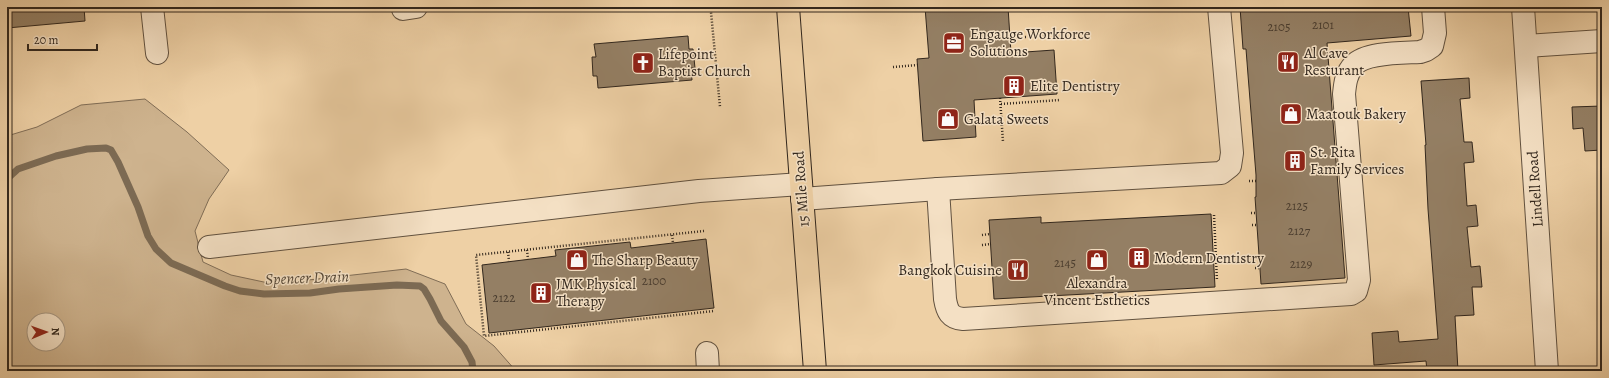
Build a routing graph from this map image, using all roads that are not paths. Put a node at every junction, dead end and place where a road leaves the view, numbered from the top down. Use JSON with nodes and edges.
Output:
{"nodes":[{"id":1,"x":152,"y":7,"type":"edge"},
{"id":2,"x":788,"y":7,"type":"edge"},
{"id":3,"x":1219,"y":7,"type":"edge"},
{"id":4,"x":1433,"y":7,"type":"edge"},
{"id":5,"x":1523,"y":7,"type":"edge"},
{"id":6,"x":1602,"y":41,"type":"edge"},
{"id":7,"x":1526,"y":46,"type":"junction"},
{"id":8,"x":156,"y":53,"type":"dead end"},
{"id":9,"x":938,"y":189,"type":"junction"},
{"id":10,"x":801,"y":191,"type":"junction"},
{"id":11,"x":210,"y":247,"type":"dead end"},
{"id":12,"x":815,"y":371,"type":"edge"},
{"id":13,"x":1548,"y":371,"type":"edge"}],
"edges":[{"from":1,"to":8,"type":"street"},
{"from":2,"to":10,"type":"main road","name":"15 Mile Road"},
{"from":3,"to":9,"type":"street"},
{"from":4,"to":9,"type":"street"},
{"from":5,"to":7,"type":"street","name":"Lindell Road"},
{"from":6,"to":7,"type":"street"},
{"from":7,"to":13,"type":"street","name":"Lindell Road"},
{"from":9,"to":10,"type":"street"},
{"from":10,"to":11,"type":"street"},
{"from":10,"to":12,"type":"main road","name":"15 Mile Road"}]}
